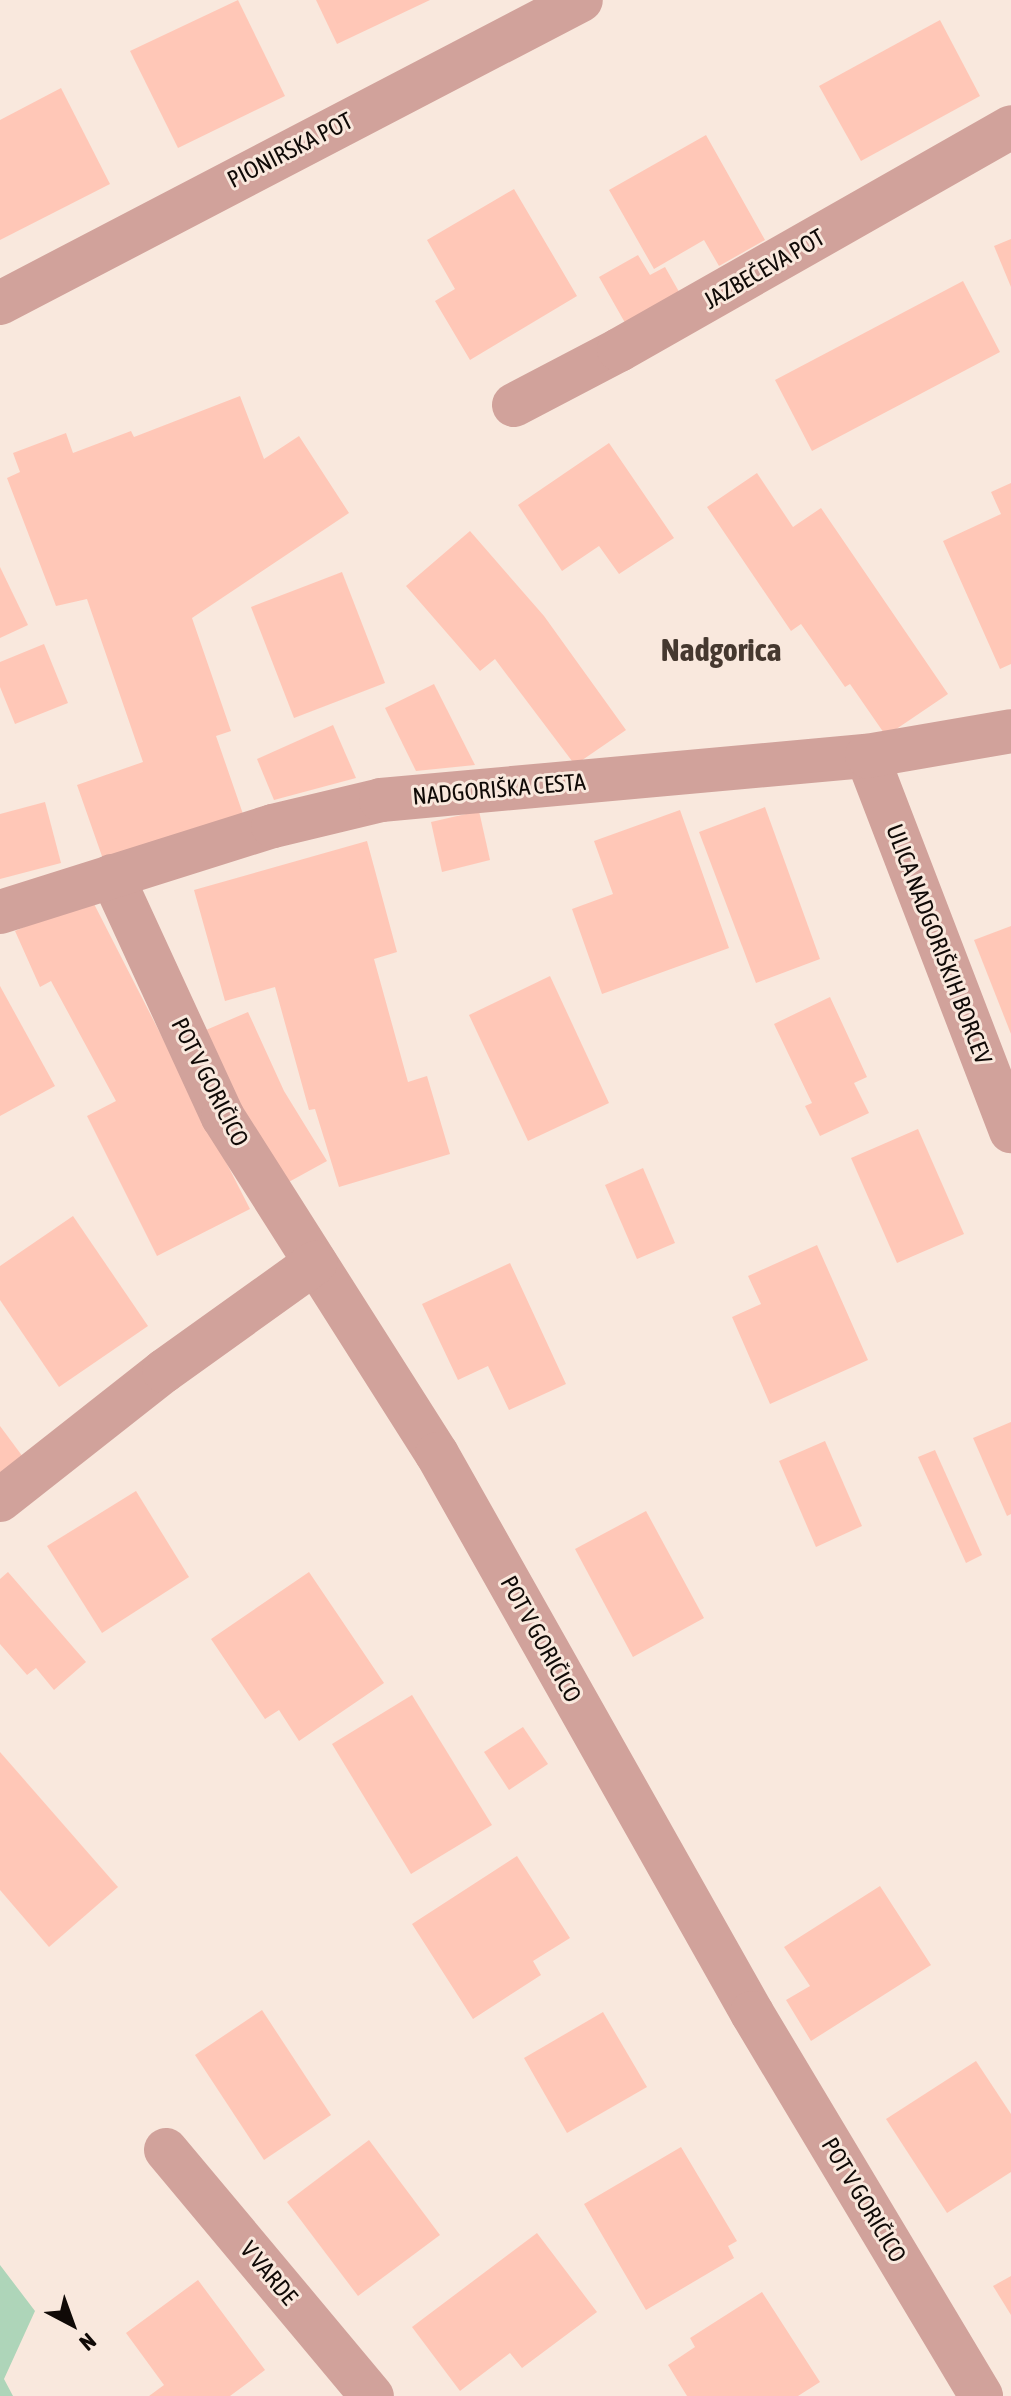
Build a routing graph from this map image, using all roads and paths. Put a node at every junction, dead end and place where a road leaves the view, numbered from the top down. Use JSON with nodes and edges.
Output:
{"nodes":[{"id":1,"x":581,"y":0,"type":"edge"},
{"id":2,"x":1011,"y":127,"type":"edge"},
{"id":3,"x":0,"y":303,"type":"edge"},
{"id":4,"x":514,"y":405,"type":"dead end"},
{"id":5,"x":1011,"y":731,"type":"edge"},
{"id":6,"x":867,"y":756,"type":"junction"},
{"id":7,"x":112,"y":876,"type":"junction"},
{"id":8,"x":0,"y":912,"type":"edge"},
{"id":9,"x":1011,"y":1131,"type":"edge"},
{"id":10,"x":315,"y":1263,"type":"junction"},
{"id":11,"x":0,"y":1500,"type":"edge"},
{"id":12,"x":166,"y":2150,"type":"dead end"},
{"id":13,"x":372,"y":2396,"type":"edge"},
{"id":14,"x":981,"y":2396,"type":"edge"}],
"edges":[{"from":1,"to":3,"type":"street","name":"PIONIRSKA POT"},
{"from":2,"to":4,"type":"street","name":"JAZBEČEVA POT"},
{"from":5,"to":6,"type":"street","name":"NADGORIŠKA CESTA"},
{"from":6,"to":7,"type":"street","name":"NADGORIŠKA CESTA"},
{"from":6,"to":9,"type":"street","name":"ULICA NADGORIŠKIH BORCEV"},
{"from":7,"to":8,"type":"street","name":"NADGORIŠKA CESTA"},
{"from":7,"to":10,"type":"street","name":"POT V GORIČICO"},
{"from":10,"to":11,"type":"street"},
{"from":10,"to":14,"type":"street","name":"POT V GORIČICO"},
{"from":12,"to":13,"type":"street","name":"V VARDE"}]}
